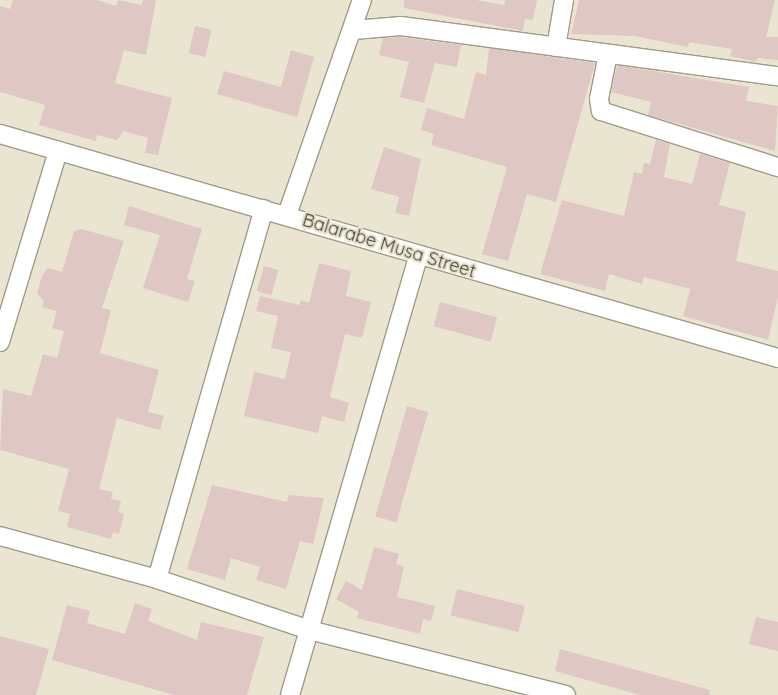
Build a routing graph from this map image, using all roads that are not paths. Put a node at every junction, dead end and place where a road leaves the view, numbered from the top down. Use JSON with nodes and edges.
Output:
{"nodes":[{"id":1,"x":362,"y":0,"type":"edge"},
{"id":2,"x":564,"y":0,"type":"edge"},
{"id":3,"x":354,"y":30,"type":"junction"},
{"id":4,"x":556,"y":47,"type":"junction"},
{"id":5,"x":608,"y":54,"type":"junction"},
{"id":6,"x":778,"y":76,"type":"edge"},
{"id":7,"x":0,"y":134,"type":"edge"},
{"id":8,"x":58,"y":150,"type":"junction"},
{"id":9,"x":778,"y":167,"type":"edge"},
{"id":10,"x":264,"y":209,"type":"junction"},
{"id":11,"x":287,"y":215,"type":"junction"},
{"id":12,"x":418,"y":256,"type":"junction"},
{"id":13,"x":0,"y":342,"type":"edge"},
{"id":14,"x":778,"y":358,"type":"edge"},
{"id":15,"x":0,"y":536,"type":"edge"},
{"id":16,"x":157,"y":579,"type":"junction"},
{"id":17,"x":309,"y":630,"type":"junction"},
{"id":18,"x":290,"y":695,"type":"edge"},
{"id":19,"x":566,"y":695,"type":"edge"}],
"edges":[{"from":1,"to":3,"type":"street"},
{"from":2,"to":4,"type":"street"},
{"from":3,"to":4,"type":"street"},
{"from":3,"to":11,"type":"street"},
{"from":4,"to":5,"type":"street"},
{"from":5,"to":6,"type":"street"},
{"from":5,"to":9,"type":"street"},
{"from":7,"to":8,"type":"street","name":"Balarabe Musa Street"},
{"from":8,"to":10,"type":"street","name":"Balarabe Musa Street"},
{"from":8,"to":13,"type":"street"},
{"from":10,"to":11,"type":"street","name":"Balarabe Musa Street"},
{"from":10,"to":16,"type":"street"},
{"from":11,"to":12,"type":"street","name":"Balarabe Musa Street"},
{"from":12,"to":14,"type":"street","name":"Balarabe Musa Street"},
{"from":12,"to":17,"type":"street"},
{"from":15,"to":16,"type":"street"},
{"from":16,"to":17,"type":"street"},
{"from":17,"to":18,"type":"street"},
{"from":17,"to":19,"type":"street"}]}
